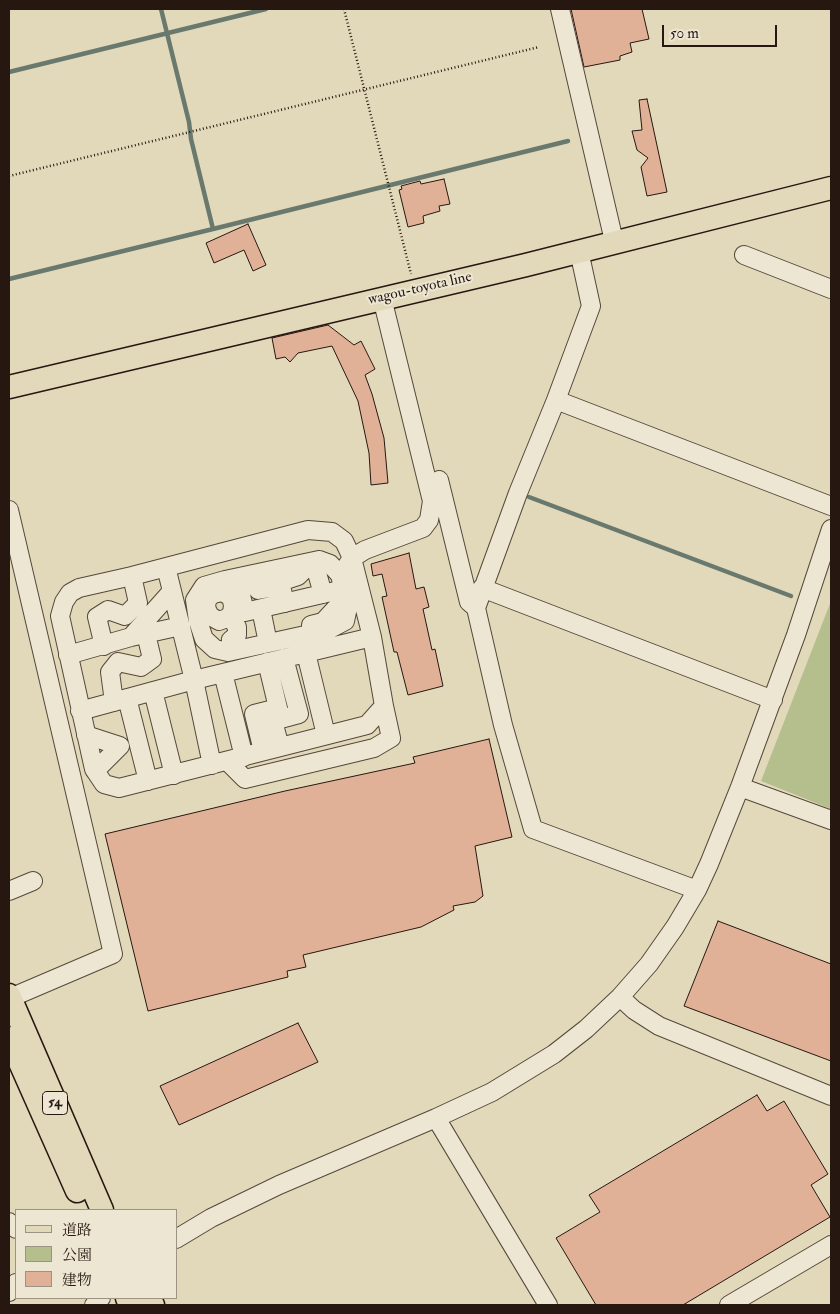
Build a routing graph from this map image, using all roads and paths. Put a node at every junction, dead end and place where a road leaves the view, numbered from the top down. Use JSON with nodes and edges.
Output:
{"nodes":[{"id":1,"x":344,"y":9,"type":"edge"},
{"id":2,"x":560,"y":9,"type":"edge"},
{"id":3,"x":538,"y":47,"type":"dead end"},
{"id":4,"x":364,"y":89,"type":"junction"},
{"id":5,"x":9,"y":176,"type":"edge"},
{"id":6,"x":831,"y":188,"type":"edge"},
{"id":7,"x":614,"y":241,"type":"junction"},
{"id":8,"x":579,"y":251,"type":"junction"},
{"id":9,"x":744,"y":255,"type":"dead end"},
{"id":10,"x":831,"y":289,"type":"edge"},
{"id":11,"x":415,"y":290,"type":"junction"},
{"id":12,"x":387,"y":296,"type":"junction"},
{"id":13,"x":9,"y":387,"type":"edge"},
{"id":14,"x":556,"y":400,"type":"junction"},
{"id":15,"x":831,"y":506,"type":"edge"},
{"id":16,"x":9,"y":510,"type":"edge"},
{"id":17,"x":831,"y":529,"type":"edge"},
{"id":18,"x":13,"y":548,"type":"edge"},
{"id":19,"x":352,"y":558,"type":"junction"},
{"id":20,"x":166,"y":567,"type":"junction"},
{"id":21,"x":279,"y":569,"type":"junction"},
{"id":22,"x":132,"y":576,"type":"junction"},
{"id":23,"x":246,"y":576,"type":"junction"},
{"id":24,"x":482,"y":588,"type":"junction"},
{"id":25,"x":172,"y":591,"type":"junction"},
{"id":26,"x":323,"y":594,"type":"junction"},
{"id":27,"x":342,"y":595,"type":"junction"},
{"id":28,"x":285,"y":603,"type":"junction"},
{"id":29,"x":476,"y":608,"type":"junction"},
{"id":30,"x":201,"y":610,"type":"junction"},
{"id":31,"x":223,"y":620,"type":"junction"},
{"id":32,"x":181,"y":626,"type":"junction"},
{"id":33,"x":253,"y":632,"type":"junction"},
{"id":34,"x":139,"y":636,"type":"junction"},
{"id":35,"x":372,"y":637,"type":"junction"},
{"id":36,"x":104,"y":646,"type":"junction"},
{"id":37,"x":306,"y":653,"type":"junction"},
{"id":38,"x":68,"y":655,"type":"junction"},
{"id":39,"x":276,"y":660,"type":"junction"},
{"id":40,"x":223,"y":673,"type":"junction"},
{"id":41,"x":194,"y":680,"type":"junction"},
{"id":42,"x":153,"y":691,"type":"junction"},
{"id":43,"x":120,"y":700,"type":"junction"},
{"id":44,"x":772,"y":700,"type":"junction"},
{"id":45,"x":384,"y":706,"type":"junction"},
{"id":46,"x":80,"y":711,"type":"junction"},
{"id":47,"x":86,"y":735,"type":"junction"},
{"id":48,"x":326,"y":736,"type":"junction"},
{"id":49,"x":280,"y":747,"type":"junction"},
{"id":50,"x":263,"y":752,"type":"junction"},
{"id":51,"x":227,"y":761,"type":"junction"},
{"id":52,"x":95,"y":771,"type":"junction"},
{"id":53,"x":174,"y":775,"type":"junction"},
{"id":54,"x":148,"y":781,"type":"junction"},
{"id":55,"x":740,"y":787,"type":"junction"},
{"id":56,"x":831,"y":820,"type":"edge"},
{"id":57,"x":33,"y":880,"type":"dead end"},
{"id":58,"x":9,"y":890,"type":"edge"},
{"id":59,"x":697,"y":890,"type":"junction"},
{"id":60,"x":9,"y":997,"type":"edge"},
{"id":61,"x":620,"y":997,"type":"junction"},
{"id":62,"x":9,"y":1038,"type":"edge"},
{"id":63,"x":831,"y":1096,"type":"edge"},
{"id":64,"x":436,"y":1118,"type":"junction"},
{"id":65,"x":85,"y":1209,"type":"edge"},
{"id":66,"x":102,"y":1209,"type":"edge"},
{"id":67,"x":178,"y":1238,"type":"edge"},
{"id":68,"x":831,"y":1245,"type":"edge"},
{"id":69,"x":548,"y":1305,"type":"edge"},
{"id":70,"x":729,"y":1305,"type":"edge"}],
"edges":[{"from":1,"to":4,"type":"path"},
{"from":2,"to":7,"type":"street"},
{"from":3,"to":4,"type":"path"},
{"from":4,"to":5,"type":"path"},
{"from":4,"to":11,"type":"path"},
{"from":6,"to":7,"type":"main road","name":"wagou-toyota line"},
{"from":7,"to":8,"type":"main road","name":"wagou-toyota line"},
{"from":8,"to":11,"type":"main road","name":"wagou-toyota line"},
{"from":8,"to":14,"type":"street"},
{"from":9,"to":10,"type":"street"},
{"from":11,"to":12,"type":"main road","name":"wagou-toyota line"},
{"from":12,"to":13,"type":"main road","name":"wagou-toyota line"},
{"from":12,"to":19,"type":"street"},
{"from":12,"to":29,"type":"street"},
{"from":14,"to":15,"type":"street"},
{"from":14,"to":24,"type":"street"},
{"from":16,"to":18,"type":"street"},
{"from":17,"to":44,"type":"street"},
{"from":18,"to":60,"type":"street"},
{"from":19,"to":20,"type":"street"},
{"from":19,"to":27,"type":"street"},
{"from":19,"to":35,"type":"street"},
{"from":20,"to":22,"type":"street"},
{"from":20,"to":25,"type":"street"},
{"from":21,"to":23,"type":"street"},
{"from":21,"to":26,"type":"street"},
{"from":21,"to":27,"type":"street"},
{"from":22,"to":36,"type":"street"},
{"from":22,"to":38,"type":"street"},
{"from":23,"to":28,"type":"street"},
{"from":23,"to":30,"type":"street"},
{"from":23,"to":33,"type":"street"},
{"from":24,"to":29,"type":"street"},
{"from":24,"to":44,"type":"street"},
{"from":25,"to":32,"type":"street"},
{"from":25,"to":34,"type":"street"},
{"from":26,"to":27,"type":"street"},
{"from":26,"to":28,"type":"street"},
{"from":27,"to":33,"type":"street"},
{"from":27,"to":33,"type":"street"},
{"from":28,"to":33,"type":"street"},
{"from":29,"to":59,"type":"street"},
{"from":30,"to":31,"type":"street"},
{"from":30,"to":31,"type":"street"},
{"from":30,"to":33,"type":"street"},
{"from":31,"to":33,"type":"street"},
{"from":32,"to":34,"type":"street"},
{"from":32,"to":41,"type":"street"},
{"from":34,"to":36,"type":"street"},
{"from":34,"to":43,"type":"street"},
{"from":35,"to":37,"type":"street"},
{"from":35,"to":45,"type":"street"},
{"from":36,"to":38,"type":"street"},
{"from":37,"to":39,"type":"street"},
{"from":37,"to":48,"type":"street"},
{"from":38,"to":46,"type":"street"},
{"from":39,"to":40,"type":"street"},
{"from":39,"to":49,"type":"street"},
{"from":39,"to":50,"type":"street"},
{"from":40,"to":41,"type":"street"},
{"from":40,"to":51,"type":"street"},
{"from":41,"to":42,"type":"street"},
{"from":41,"to":51,"type":"street"},
{"from":42,"to":43,"type":"street"},
{"from":42,"to":53,"type":"street"},
{"from":43,"to":46,"type":"street"},
{"from":43,"to":54,"type":"street"},
{"from":44,"to":55,"type":"street"},
{"from":45,"to":48,"type":"street"},
{"from":45,"to":51,"type":"street"},
{"from":46,"to":47,"type":"street"},
{"from":47,"to":52,"type":"street"},
{"from":47,"to":52,"type":"street"},
{"from":48,"to":49,"type":"street"},
{"from":49,"to":50,"type":"street"},
{"from":50,"to":51,"type":"street"},
{"from":51,"to":53,"type":"street"},
{"from":52,"to":54,"type":"street"},
{"from":53,"to":54,"type":"street"},
{"from":55,"to":56,"type":"street"},
{"from":55,"to":59,"type":"street"},
{"from":57,"to":58,"type":"street"},
{"from":59,"to":61,"type":"street"},
{"from":60,"to":66,"type":"main road","number":"54"},
{"from":61,"to":63,"type":"street"},
{"from":61,"to":64,"type":"street"},
{"from":62,"to":65,"type":"main road","number":"54"},
{"from":64,"to":67,"type":"street"},
{"from":64,"to":69,"type":"street"},
{"from":68,"to":70,"type":"street"}]}
